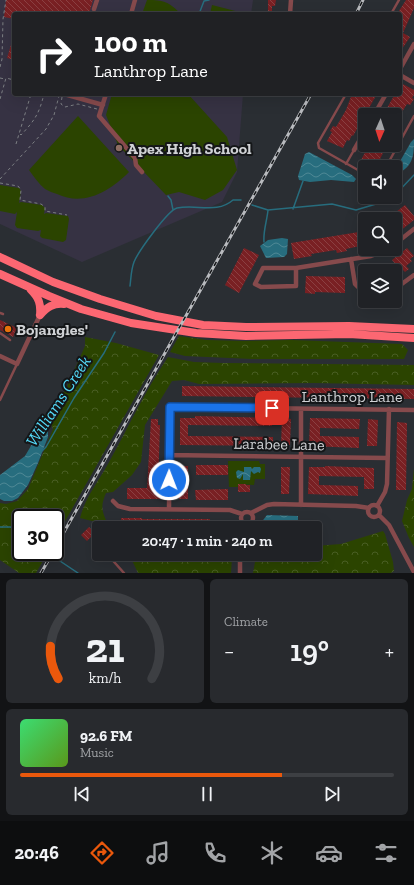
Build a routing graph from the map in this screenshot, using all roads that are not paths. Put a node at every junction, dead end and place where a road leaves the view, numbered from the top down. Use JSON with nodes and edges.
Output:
{"nodes":[{"id":1,"x":96,"y":0,"type":"edge"},
{"id":2,"x":135,"y":0,"type":"edge"},
{"id":3,"x":291,"y":0,"type":"edge"},
{"id":4,"x":399,"y":0,"type":"edge"},
{"id":5,"x":94,"y":10,"type":"dead end"},
{"id":6,"x":132,"y":12,"type":"edge"},
{"id":7,"x":290,"y":12,"type":"edge"},
{"id":8,"x":392,"y":12,"type":"edge"},
{"id":9,"x":414,"y":44,"type":"edge"},
{"id":10,"x":402,"y":65,"type":"edge"},
{"id":11,"x":402,"y":76,"type":"edge"},
{"id":12,"x":414,"y":83,"type":"edge"},
{"id":13,"x":69,"y":96,"type":"edge"},
{"id":14,"x":105,"y":96,"type":"edge"},
{"id":15,"x":345,"y":96,"type":"edge"},
{"id":16,"x":385,"y":96,"type":"edge"},
{"id":17,"x":102,"y":108,"type":"junction"},
{"id":18,"x":378,"y":108,"type":"edge"},
{"id":19,"x":414,"y":116,"type":"edge"},
{"id":20,"x":412,"y":123,"type":"edge"},
{"id":21,"x":358,"y":143,"type":"edge"},
{"id":22,"x":354,"y":150,"type":"joint"},
{"id":23,"x":390,"y":160,"type":"edge"},
{"id":24,"x":346,"y":164,"type":"junction"},
{"id":25,"x":358,"y":170,"type":"edge"},
{"id":26,"x":142,"y":172,"type":"dead end"},
{"id":27,"x":414,"y":229,"type":"edge"},
{"id":28,"x":402,"y":238,"type":"edge"},
{"id":29,"x":372,"y":256,"type":"edge"},
{"id":30,"x":0,"y":257,"type":"edge"},
{"id":31,"x":351,"y":259,"type":"junction"},
{"id":32,"x":296,"y":268,"type":"junction"},
{"id":33,"x":0,"y":274,"type":"edge"},
{"id":34,"x":414,"y":275,"type":"edge"},
{"id":35,"x":402,"y":284,"type":"edge"},
{"id":36,"x":28,"y":287,"type":"junction"},
{"id":37,"x":358,"y":287,"type":"edge"},
{"id":38,"x":68,"y":304,"type":"junction"},
{"id":39,"x":40,"y":314,"type":"junction"},
{"id":40,"x":414,"y":328,"type":"edge"},
{"id":41,"x":0,"y":333,"type":"edge"},
{"id":42,"x":413,"y":338,"type":"edge"},
{"id":43,"x":10,"y":340,"type":"dead end"},
{"id":44,"x":0,"y":356,"type":"edge"},
{"id":45,"x":17,"y":364,"type":"junction"},
{"id":46,"x":0,"y":400,"type":"edge"},
{"id":47,"x":301,"y":409,"type":"junction"},
{"id":48,"x":389,"y":410,"type":"junction"},
{"id":49,"x":414,"y":410,"type":"edge"},
{"id":50,"x":170,"y":455,"type":"junction"},
{"id":51,"x":300,"y":457,"type":"junction"},
{"id":52,"x":387,"y":458,"type":"junction"},
{"id":53,"x":113,"y":501,"type":"dead end"},
{"id":54,"x":301,"y":505,"type":"junction"},
{"id":55,"x":377,"y":506,"type":"junction"},
{"id":56,"x":369,"y":508,"type":"junction"},
{"id":57,"x":169,"y":509,"type":"junction"},
{"id":58,"x":251,"y":513,"type":"junction"},
{"id":59,"x":242,"y":514,"type":"junction"},
{"id":60,"x":379,"y":515,"type":"junction"},
{"id":61,"x":241,"y":521,"type":"edge"},
{"id":62,"x":252,"y":521,"type":"edge"},
{"id":63,"x":113,"y":561,"type":"edge"},
{"id":64,"x":240,"y":561,"type":"edge"},
{"id":65,"x":414,"y":572,"type":"edge"},
{"id":66,"x":124,"y":573,"type":"edge"},
{"id":67,"x":240,"y":573,"type":"edge"}],
"edges":[{"from":1,"to":5,"type":"street"},
{"from":2,"to":6,"type":"street"},
{"from":3,"to":7,"type":"street"},
{"from":4,"to":8,"type":"lane"},
{"from":9,"to":10,"type":"street"},
{"from":11,"to":12,"type":"street"},
{"from":13,"to":17,"type":"street"},
{"from":14,"to":17,"type":"street"},
{"from":15,"to":24,"type":"lane"},
{"from":16,"to":18,"type":"street"},
{"from":17,"to":26,"type":"street"},
{"from":19,"to":20,"type":"lane"},
{"from":20,"to":23,"type":"lane"},
{"from":21,"to":22,"type":"street"},
{"from":22,"to":24,"type":"lane"},
{"from":24,"to":25,"type":"lane"},
{"from":27,"to":28,"type":"street"},
{"from":29,"to":31,"type":"street"},
{"from":30,"to":40,"type":"highway"},
{"from":31,"to":32,"type":"street"},
{"from":31,"to":37,"type":"street"},
{"from":32,"to":32,"type":"street"},
{"from":33,"to":36,"type":"highway"},
{"from":34,"to":35,"type":"street"},
{"from":36,"to":38,"type":"highway"},
{"from":36,"to":39,"type":"highway"},
{"from":38,"to":39,"type":"highway"},
{"from":38,"to":42,"type":"highway"},
{"from":39,"to":45,"type":"street"},
{"from":41,"to":43,"type":"lane"},
{"from":44,"to":45,"type":"street"},
{"from":45,"to":46,"type":"lane"},
{"from":47,"to":48,"type":"street","name":"Lanthrop Lane"},
{"from":47,"to":50,"type":"street","name":"Lanthrop Lane"},
{"from":47,"to":51,"type":"street"},
{"from":48,"to":49,"type":"street","name":"Lanthrop Lane"},
{"from":48,"to":52,"type":"street"},
{"from":50,"to":51,"type":"street","name":"Larabee Lane"},
{"from":50,"to":57,"type":"street"},
{"from":51,"to":52,"type":"street","name":"Larabee Lane"},
{"from":51,"to":54,"type":"street"},
{"from":52,"to":55,"type":"street"},
{"from":53,"to":57,"type":"street"},
{"from":54,"to":56,"type":"street"},
{"from":54,"to":58,"type":"street"},
{"from":55,"to":56,"type":"street"},
{"from":55,"to":60,"type":"street"},
{"from":56,"to":60,"type":"street"},
{"from":57,"to":59,"type":"street"},
{"from":58,"to":59,"type":"street"},
{"from":58,"to":62,"type":"street"},
{"from":59,"to":61,"type":"street"},
{"from":60,"to":65,"type":"street"},
{"from":63,"to":66,"type":"lane"},
{"from":64,"to":67,"type":"street"}]}
